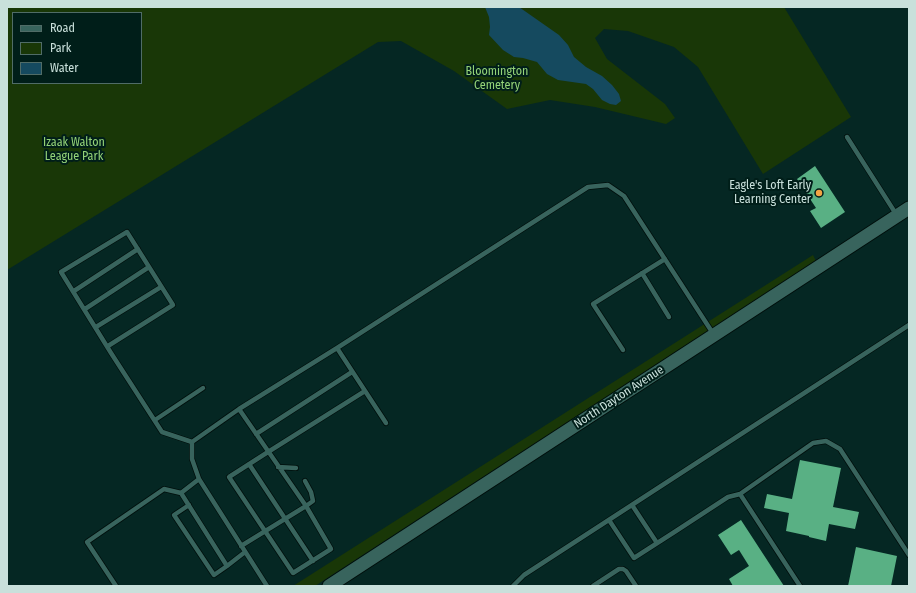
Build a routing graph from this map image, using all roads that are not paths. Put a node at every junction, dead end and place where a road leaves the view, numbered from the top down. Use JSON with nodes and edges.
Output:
{"nodes":[{"id":1,"x":847,"y":137,"type":"dead end"},
{"id":2,"x":909,"y":208,"type":"edge"},
{"id":3,"x":896,"y":216,"type":"junction"},
{"id":4,"x":138,"y":249,"type":"junction"},
{"id":5,"x":665,"y":259,"type":"junction"},
{"id":6,"x":149,"y":267,"type":"junction"},
{"id":7,"x":642,"y":273,"type":"junction"},
{"id":8,"x":161,"y":287,"type":"junction"},
{"id":9,"x":74,"y":291,"type":"junction"},
{"id":10,"x":85,"y":309,"type":"junction"},
{"id":11,"x":669,"y":316,"type":"dead end"},
{"id":12,"x":909,"y":325,"type":"edge"},
{"id":13,"x":96,"y":327,"type":"junction"},
{"id":14,"x":714,"y":335,"type":"junction"},
{"id":15,"x":108,"y":346,"type":"junction"},
{"id":16,"x":337,"y":348,"type":"junction"},
{"id":17,"x":623,"y":350,"type":"dead end"},
{"id":18,"x":352,"y":372,"type":"junction"},
{"id":19,"x":204,"y":388,"type":"dead end"},
{"id":20,"x":365,"y":391,"type":"junction"},
{"id":21,"x":239,"y":409,"type":"junction"},
{"id":22,"x":155,"y":420,"type":"junction"},
{"id":23,"x":386,"y":423,"type":"dead end"},
{"id":24,"x":256,"y":434,"type":"junction"},
{"id":25,"x":192,"y":442,"type":"junction"},
{"id":26,"x":268,"y":452,"type":"junction"},
{"id":27,"x":249,"y":464,"type":"junction"},
{"id":28,"x":278,"y":467,"type":"junction"},
{"id":29,"x":296,"y":468,"type":"dead end"},
{"id":30,"x":199,"y":479,"type":"junction"},
{"id":31,"x":305,"y":481,"type":"dead end"},
{"id":32,"x":181,"y":492,"type":"junction"},
{"id":33,"x":740,"y":494,"type":"junction"},
{"id":34,"x":189,"y":505,"type":"junction"},
{"id":35,"x":632,"y":505,"type":"junction"},
{"id":36,"x":306,"y":506,"type":"junction"},
{"id":37,"x":285,"y":519,"type":"junction"},
{"id":38,"x":609,"y":520,"type":"junction"},
{"id":39,"x":266,"y":531,"type":"junction"},
{"id":40,"x":657,"y":543,"type":"junction"},
{"id":41,"x":241,"y":546,"type":"junction"},
{"id":42,"x":245,"y":552,"type":"junction"},
{"id":43,"x":909,"y":555,"type":"edge"},
{"id":44,"x":312,"y":561,"type":"junction"},
{"id":45,"x":227,"y":566,"type":"junction"},
{"id":46,"x":116,"y":586,"type":"edge"},
{"id":47,"x":267,"y":586,"type":"edge"},
{"id":48,"x":329,"y":586,"type":"edge"},
{"id":49,"x":513,"y":586,"type":"edge"},
{"id":50,"x":593,"y":586,"type":"edge"},
{"id":51,"x":636,"y":586,"type":"edge"},
{"id":52,"x":800,"y":586,"type":"edge"}],
"edges":[{"from":1,"to":3,"type":"lane"},
{"from":2,"to":3,"type":"main road","name":"North Dayton Avenue"},
{"from":3,"to":14,"type":"main road","name":"North Dayton Avenue"},
{"from":4,"to":6,"type":"lane"},
{"from":4,"to":9,"type":"lane"},
{"from":4,"to":9,"type":"lane"},
{"from":5,"to":7,"type":"lane"},
{"from":5,"to":14,"type":"lane"},
{"from":5,"to":16,"type":"lane"},
{"from":6,"to":8,"type":"lane"},
{"from":6,"to":10,"type":"lane"},
{"from":7,"to":11,"type":"lane"},
{"from":7,"to":17,"type":"lane"},
{"from":8,"to":13,"type":"lane"},
{"from":8,"to":15,"type":"lane"},
{"from":9,"to":10,"type":"lane"},
{"from":10,"to":13,"type":"lane"},
{"from":12,"to":35,"type":"lane"},
{"from":13,"to":15,"type":"lane"},
{"from":14,"to":48,"type":"main road","name":"North Dayton Avenue"},
{"from":15,"to":22,"type":"lane"},
{"from":16,"to":18,"type":"lane"},
{"from":16,"to":21,"type":"lane"},
{"from":18,"to":20,"type":"lane"},
{"from":18,"to":24,"type":"lane"},
{"from":19,"to":22,"type":"lane"},
{"from":20,"to":23,"type":"lane"},
{"from":20,"to":26,"type":"lane"},
{"from":21,"to":24,"type":"lane"},
{"from":21,"to":25,"type":"lane"},
{"from":22,"to":25,"type":"lane"},
{"from":24,"to":26,"type":"lane"},
{"from":25,"to":30,"type":"lane"},
{"from":26,"to":27,"type":"lane"},
{"from":26,"to":28,"type":"lane"},
{"from":27,"to":37,"type":"lane"},
{"from":27,"to":39,"type":"lane"},
{"from":28,"to":29,"type":"lane"},
{"from":28,"to":36,"type":"lane"},
{"from":30,"to":32,"type":"lane"},
{"from":30,"to":41,"type":"lane"},
{"from":31,"to":36,"type":"lane"},
{"from":32,"to":34,"type":"lane"},
{"from":32,"to":46,"type":"lane"},
{"from":33,"to":40,"type":"lane"},
{"from":33,"to":43,"type":"lane"},
{"from":33,"to":52,"type":"lane"},
{"from":34,"to":45,"type":"lane"},
{"from":34,"to":45,"type":"lane"},
{"from":35,"to":38,"type":"lane"},
{"from":35,"to":40,"type":"lane"},
{"from":36,"to":37,"type":"lane"},
{"from":36,"to":44,"type":"lane"},
{"from":37,"to":39,"type":"lane"},
{"from":37,"to":44,"type":"lane"},
{"from":38,"to":40,"type":"lane"},
{"from":38,"to":49,"type":"lane"},
{"from":39,"to":41,"type":"lane"},
{"from":39,"to":44,"type":"lane"},
{"from":41,"to":42,"type":"lane"},
{"from":42,"to":45,"type":"lane"},
{"from":42,"to":47,"type":"lane"},
{"from":50,"to":51,"type":"lane"}]}
